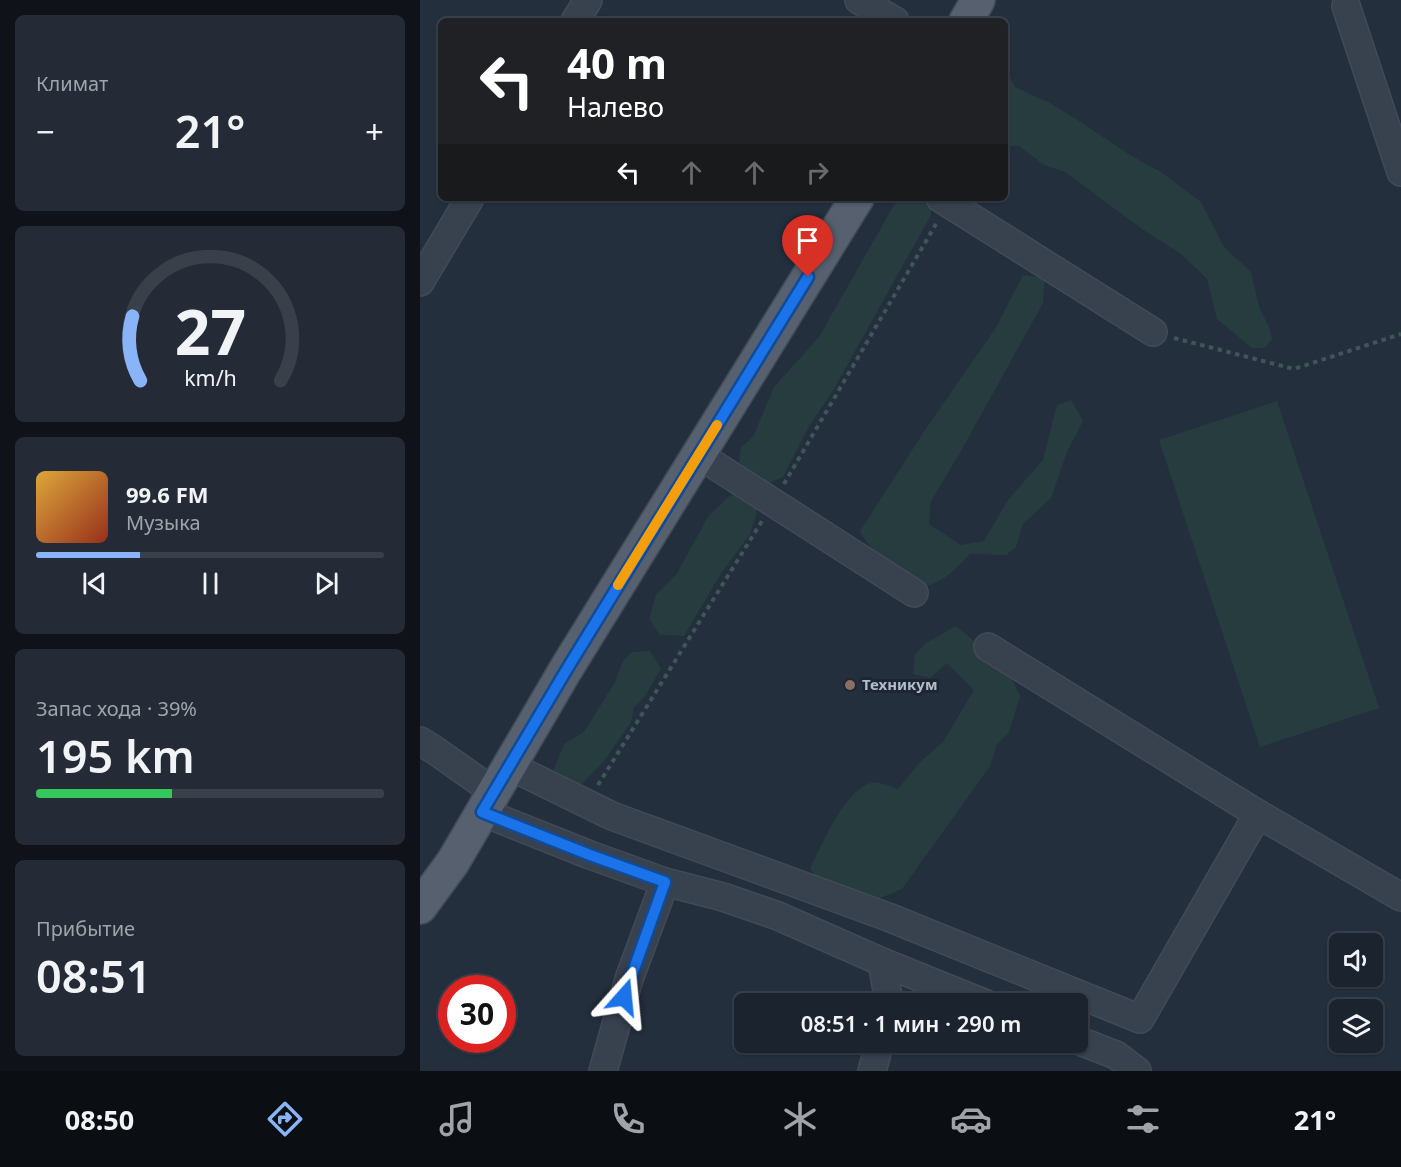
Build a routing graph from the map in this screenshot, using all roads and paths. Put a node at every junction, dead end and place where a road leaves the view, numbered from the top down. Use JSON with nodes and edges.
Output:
{"nodes":[{"id":1,"x":588,"y":0,"type":"edge"},
{"id":2,"x":859,"y":0,"type":"edge"},
{"id":3,"x":978,"y":0,"type":"edge"},
{"id":4,"x":1349,"y":2,"type":"edge"},
{"id":5,"x":577,"y":18,"type":"edge"},
{"id":6,"x":890,"y":18,"type":"edge"},
{"id":7,"x":968,"y":18,"type":"edge"},
{"id":8,"x":1401,"y":172,"type":"edge"},
{"id":9,"x":468,"y":201,"type":"edge"},
{"id":10,"x":855,"y":201,"type":"edge"},
{"id":11,"x":945,"y":201,"type":"edge"},
{"id":12,"x":420,"y":282,"type":"edge"},
{"id":13,"x":1153,"y":332,"type":"joint"},
{"id":14,"x":1401,"y":334,"type":"edge"},
{"id":15,"x":699,"y":455,"type":"junction"},
{"id":16,"x":914,"y":593,"type":"dead end"},
{"id":17,"x":988,"y":647,"type":"dead end"},
{"id":18,"x":420,"y":741,"type":"edge"},
{"id":19,"x":495,"y":790,"type":"junction"},
{"id":20,"x":1258,"y":814,"type":"junction"},
{"id":21,"x":665,"y":882,"type":"junction"},
{"id":22,"x":1401,"y":897,"type":"edge"},
{"id":23,"x":420,"y":907,"type":"edge"},
{"id":24,"x":882,"y":962,"type":"junction"},
{"id":25,"x":887,"y":993,"type":"edge"},
{"id":26,"x":959,"y":993,"type":"edge"},
{"id":27,"x":1088,"y":1044,"type":"edge"},
{"id":28,"x":876,"y":1053,"type":"edge"},
{"id":29,"x":603,"y":1071,"type":"edge"},
{"id":30,"x":872,"y":1071,"type":"edge"},
{"id":31,"x":1137,"y":1071,"type":"edge"}],
"edges":[{"from":1,"to":5,"type":"street"},
{"from":2,"to":6,"type":"street"},
{"from":3,"to":7,"type":"main road"},
{"from":4,"to":8,"type":"street"},
{"from":9,"to":12,"type":"street"},
{"from":10,"to":15,"type":"main road"},
{"from":11,"to":13,"type":"street"},
{"from":13,"to":14,"type":"path"},
{"from":15,"to":16,"type":"street"},
{"from":15,"to":19,"type":"main road"},
{"from":17,"to":20,"type":"street"},
{"from":18,"to":19,"type":"street"},
{"from":19,"to":20,"type":"street"},
{"from":19,"to":21,"type":"street"},
{"from":19,"to":23,"type":"main road"},
{"from":20,"to":22,"type":"street"},
{"from":21,"to":24,"type":"street"},
{"from":21,"to":29,"type":"street"},
{"from":24,"to":25,"type":"street"},
{"from":24,"to":26,"type":"street"},
{"from":27,"to":31,"type":"street"},
{"from":28,"to":30,"type":"street"}]}
